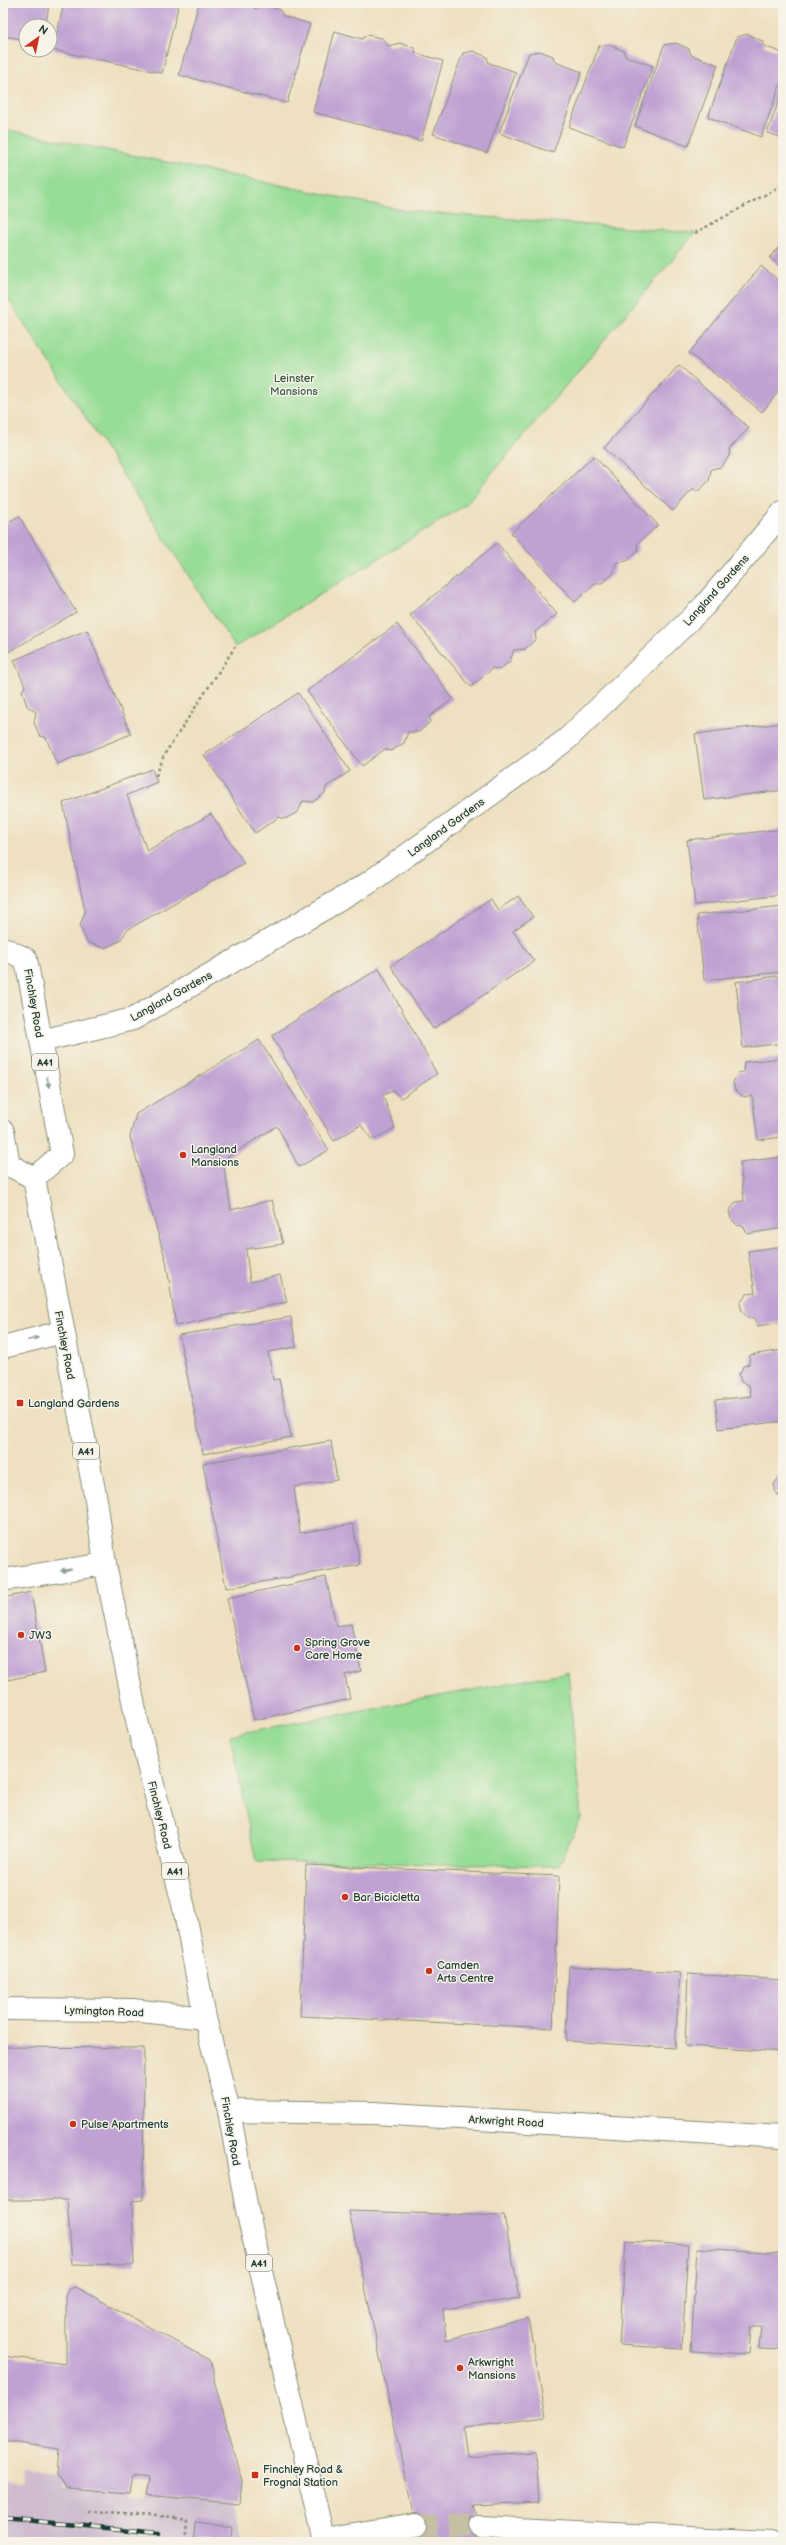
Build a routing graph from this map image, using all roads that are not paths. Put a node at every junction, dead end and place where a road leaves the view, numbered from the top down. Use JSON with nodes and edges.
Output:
{"nodes":[{"id":1,"x":783,"y":512,"type":"edge"},
{"id":2,"x":3,"y":948,"type":"edge"},
{"id":3,"x":41,"y":1041,"type":"junction"},
{"id":4,"x":3,"y":1131,"type":"edge"},
{"id":5,"x":34,"y":1178,"type":"junction"},
{"id":6,"x":62,"y":1332,"type":"junction"},
{"id":7,"x":3,"y":1347,"type":"edge"},
{"id":8,"x":105,"y":1564,"type":"junction"},
{"id":9,"x":3,"y":1580,"type":"edge"},
{"id":10,"x":3,"y":2010,"type":"edge"},
{"id":11,"x":205,"y":2018,"type":"junction"},
{"id":12,"x":229,"y":2111,"type":"junction"},
{"id":13,"x":783,"y":2137,"type":"edge"},
{"id":14,"x":415,"y":2524,"type":"tunnel mouth"},
{"id":15,"x":480,"y":2527,"type":"tunnel mouth"},
{"id":16,"x":324,"y":2541,"type":"edge"},
{"id":17,"x":771,"y":2542,"type":"edge"}],
"edges":[{"from":1,"to":3,"type":"main road","name":"Langland Gardens"},
{"from":2,"to":3,"type":"main road","name":"Finchley Road","number":"A41"},
{"from":3,"to":5,"type":"main road","name":"Finchley Road","number":"A41","one_way":true},
{"from":4,"to":5,"type":"main road"},
{"from":5,"to":6,"type":"main road","name":"Finchley Road","number":"A41"},
{"from":7,"to":6,"type":"main road","one_way":true},
{"from":6,"to":8,"type":"main road","name":"Finchley Road","number":"A41"},
{"from":8,"to":9,"type":"main road","one_way":true},
{"from":8,"to":11,"type":"main road","name":"Finchley Road","number":"A41"},
{"from":10,"to":11,"type":"main road","name":"Lymington Road"},
{"from":11,"to":12,"type":"main road","name":"Finchley Road","number":"A41"},
{"from":12,"to":13,"type":"main road","name":"Arkwright Road"},
{"from":12,"to":16,"type":"main road","name":"Finchley Road","number":"A41"},
{"from":14,"to":16,"type":"main road"},
{"from":15,"to":17,"type":"main road"}]}
